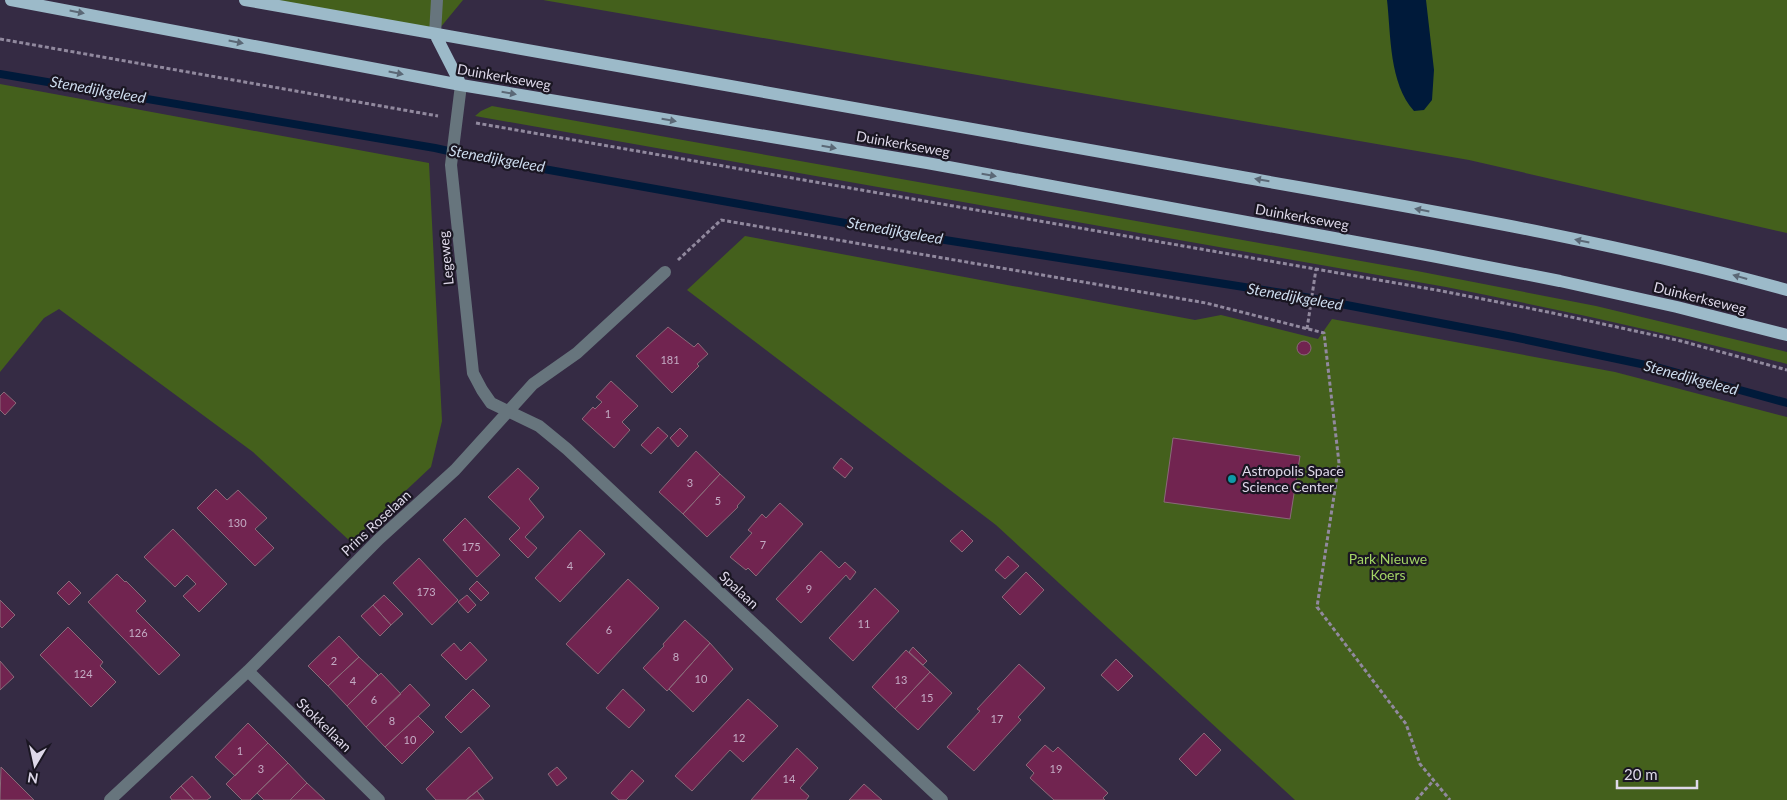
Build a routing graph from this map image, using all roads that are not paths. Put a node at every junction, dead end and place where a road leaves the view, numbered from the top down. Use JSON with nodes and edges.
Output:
{"nodes":[{"id":1,"x":11,"y":0,"type":"edge"},
{"id":2,"x":245,"y":0,"type":"edge"},
{"id":3,"x":437,"y":0,"type":"edge"},
{"id":4,"x":435,"y":34,"type":"junction"},
{"id":5,"x":461,"y":85,"type":"junction"},
{"id":6,"x":665,"y":272,"type":"road end"},
{"id":7,"x":1787,"y":290,"type":"edge"},
{"id":8,"x":1787,"y":335,"type":"edge"},
{"id":9,"x":509,"y":412,"type":"junction"},
{"id":10,"x":248,"y":672,"type":"junction"},
{"id":11,"x":110,"y":800,"type":"edge"},
{"id":12,"x":379,"y":800,"type":"edge"},
{"id":13,"x":942,"y":800,"type":"edge"}],
"edges":[{"from":1,"to":5,"type":"main road","name":"Duinkerkseweg","one_way":true},
{"from":2,"to":4,"type":"main road","name":"Duinkerkseweg"},
{"from":3,"to":4,"type":"street"},
{"from":4,"to":5,"type":"main road"},
{"from":7,"to":4,"type":"main road","name":"Duinkerkseweg","one_way":true},
{"from":5,"to":8,"type":"main road","name":"Duinkerkseweg","one_way":true},
{"from":5,"to":9,"type":"street","name":"Legeweg"},
{"from":6,"to":9,"type":"street","name":"Prins Roselaan"},
{"from":9,"to":10,"type":"street","name":"Prins Roselaan"},
{"from":9,"to":13,"type":"street","name":"Spalaan"},
{"from":10,"to":11,"type":"street","name":"Prins Roselaan"},
{"from":10,"to":12,"type":"street","name":"Stokkellaan"}]}
